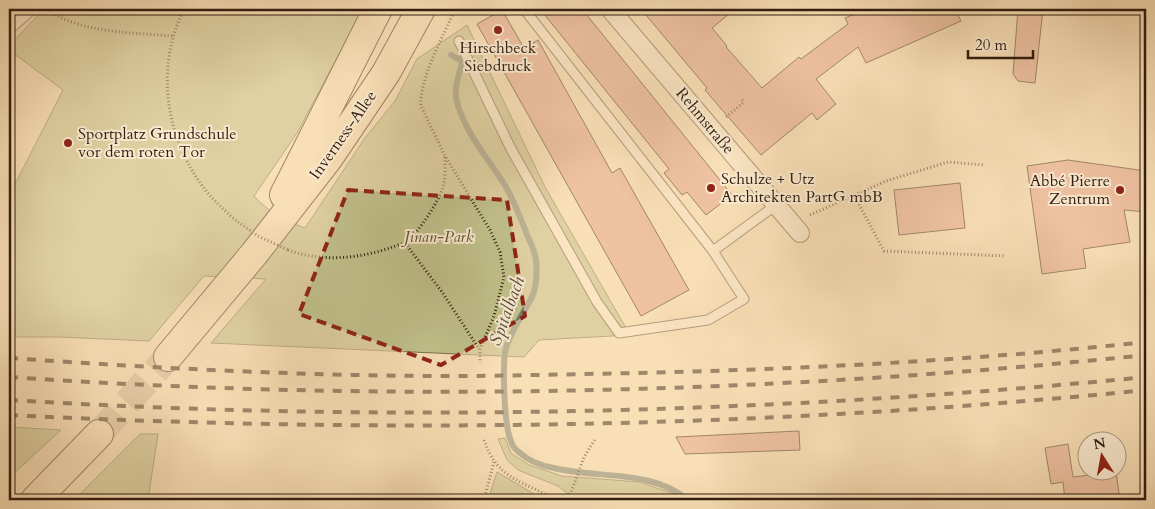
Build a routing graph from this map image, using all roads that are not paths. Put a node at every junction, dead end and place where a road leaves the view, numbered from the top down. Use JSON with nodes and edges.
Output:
{"nodes":[{"id":1,"x":26,"y":9,"type":"edge"},
{"id":2,"x":378,"y":9,"type":"edge"},
{"id":3,"x":421,"y":9,"type":"edge"},
{"id":4,"x":524,"y":9,"type":"edge"},
{"id":5,"x":610,"y":9,"type":"edge"},
{"id":6,"x":9,"y":24,"type":"edge"},
{"id":7,"x":459,"y":41,"type":"dead end"},
{"id":8,"x":776,"y":205,"type":"junction"},
{"id":9,"x":796,"y":228,"type":"road end"},
{"id":10,"x":713,"y":251,"type":"junction"},
{"id":11,"x":254,"y":254,"type":"junction"},
{"id":12,"x":168,"y":357,"type":"tunnel mouth"},
{"id":13,"x":99,"y":434,"type":"tunnel mouth"},
{"id":14,"x":35,"y":500,"type":"edge"}],
"edges":[{"from":1,"to":6,"type":"street"},
{"from":2,"to":11,"type":"main road","name":"Inverness-Allee"},
{"from":3,"to":11,"type":"main road","name":"Inverness-Allee"},
{"from":4,"to":10,"type":"lane"},
{"from":5,"to":8,"type":"street","name":"Rehmstraße"},
{"from":7,"to":10,"type":"lane"},
{"from":8,"to":9,"type":"street","name":"Rehmstraße"},
{"from":8,"to":10,"type":"lane"},
{"from":11,"to":12,"type":"main road","name":"Inverness-Allee"},
{"from":13,"to":14,"type":"main road"}]}
